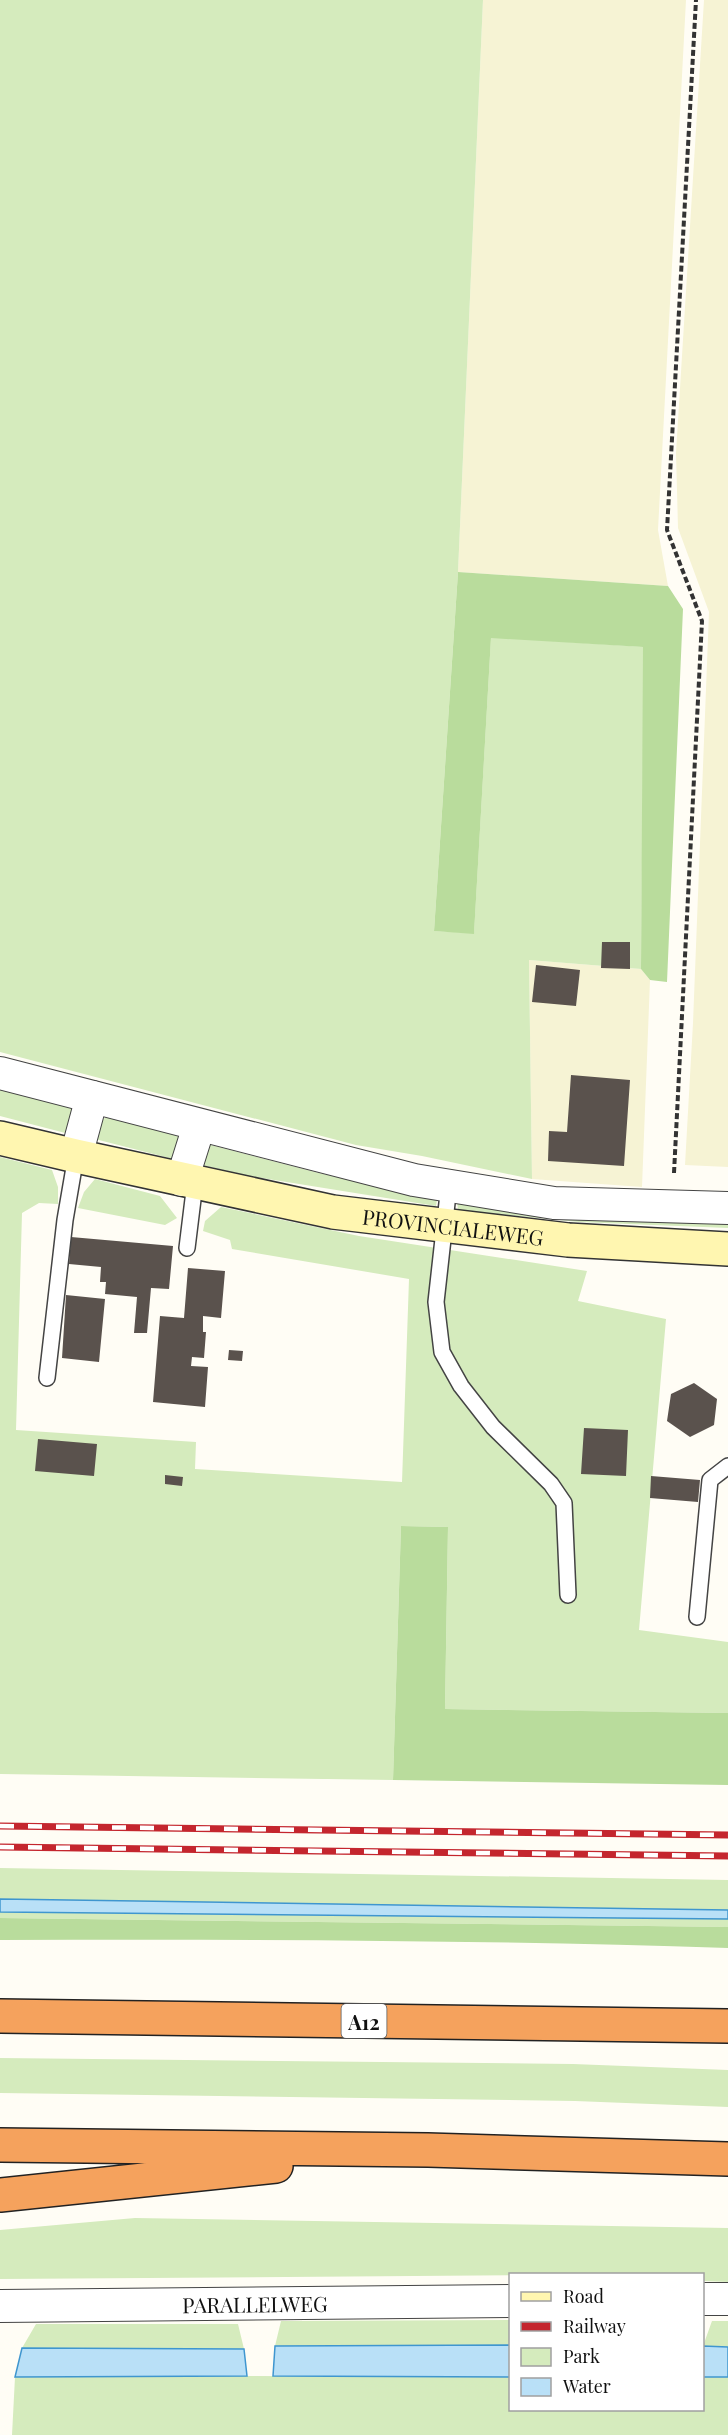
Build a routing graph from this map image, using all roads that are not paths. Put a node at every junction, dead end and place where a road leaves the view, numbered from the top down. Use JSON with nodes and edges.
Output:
{"nodes":[{"id":1,"x":0,"y":1073,"type":"edge"},
{"id":2,"x":92,"y":1097,"type":"junction"},
{"id":3,"x":199,"y":1125,"type":"junction"},
{"id":4,"x":0,"y":1138,"type":"edge"},
{"id":5,"x":76,"y":1156,"type":"junction"},
{"id":6,"x":189,"y":1181,"type":"junction"},
{"id":7,"x":448,"y":1185,"type":"junction"},
{"id":8,"x":728,"y":1208,"type":"edge"},
{"id":9,"x":442,"y":1227,"type":"junction"},
{"id":10,"x":187,"y":1248,"type":"dead end"},
{"id":11,"x":728,"y":1249,"type":"edge"},
{"id":12,"x":47,"y":1378,"type":"dead end"},
{"id":13,"x":728,"y":1466,"type":"edge"},
{"id":14,"x":568,"y":1595,"type":"dead end"},
{"id":15,"x":698,"y":1617,"type":"dead end"},
{"id":16,"x":0,"y":2016,"type":"edge"},
{"id":17,"x":728,"y":2026,"type":"edge"},
{"id":18,"x":0,"y":2145,"type":"edge"},
{"id":19,"x":428,"y":2150,"type":"junction"},
{"id":20,"x":728,"y":2159,"type":"edge"},
{"id":21,"x":0,"y":2195,"type":"edge"},
{"id":22,"x":704,"y":2299,"type":"edge"},
{"id":23,"x":728,"y":2299,"type":"edge"},
{"id":24,"x":509,"y":2301,"type":"edge"},
{"id":25,"x":0,"y":2306,"type":"edge"}],
"edges":[{"from":1,"to":2,"type":"street","name":"PROVINCIALEWEG"},
{"from":2,"to":3,"type":"street","name":"PROVINCIALEWEG"},
{"from":2,"to":5,"type":"street"},
{"from":3,"to":6,"type":"street"},
{"from":3,"to":7,"type":"street","name":"PROVINCIALEWEG"},
{"from":4,"to":5,"type":"main road","name":"PROVINCIALEWEG"},
{"from":5,"to":6,"type":"main road","name":"PROVINCIALEWEG"},
{"from":5,"to":12,"type":"lane"},
{"from":6,"to":9,"type":"main road","name":"PROVINCIALEWEG"},
{"from":6,"to":10,"type":"lane"},
{"from":7,"to":8,"type":"street","name":"PROVINCIALEWEG"},
{"from":7,"to":9,"type":"lane"},
{"from":9,"to":11,"type":"main road","name":"PROVINCIALEWEG"},
{"from":9,"to":14,"type":"lane"},
{"from":13,"to":15,"type":"lane"},
{"from":16,"to":17,"type":"highway","number":"A12"},
{"from":18,"to":19,"type":"highway"},
{"from":19,"to":20,"type":"highway"},
{"from":19,"to":21,"type":"highway"},
{"from":22,"to":23,"type":"street"},
{"from":24,"to":25,"type":"street","name":"PARALLELWEG"}]}
